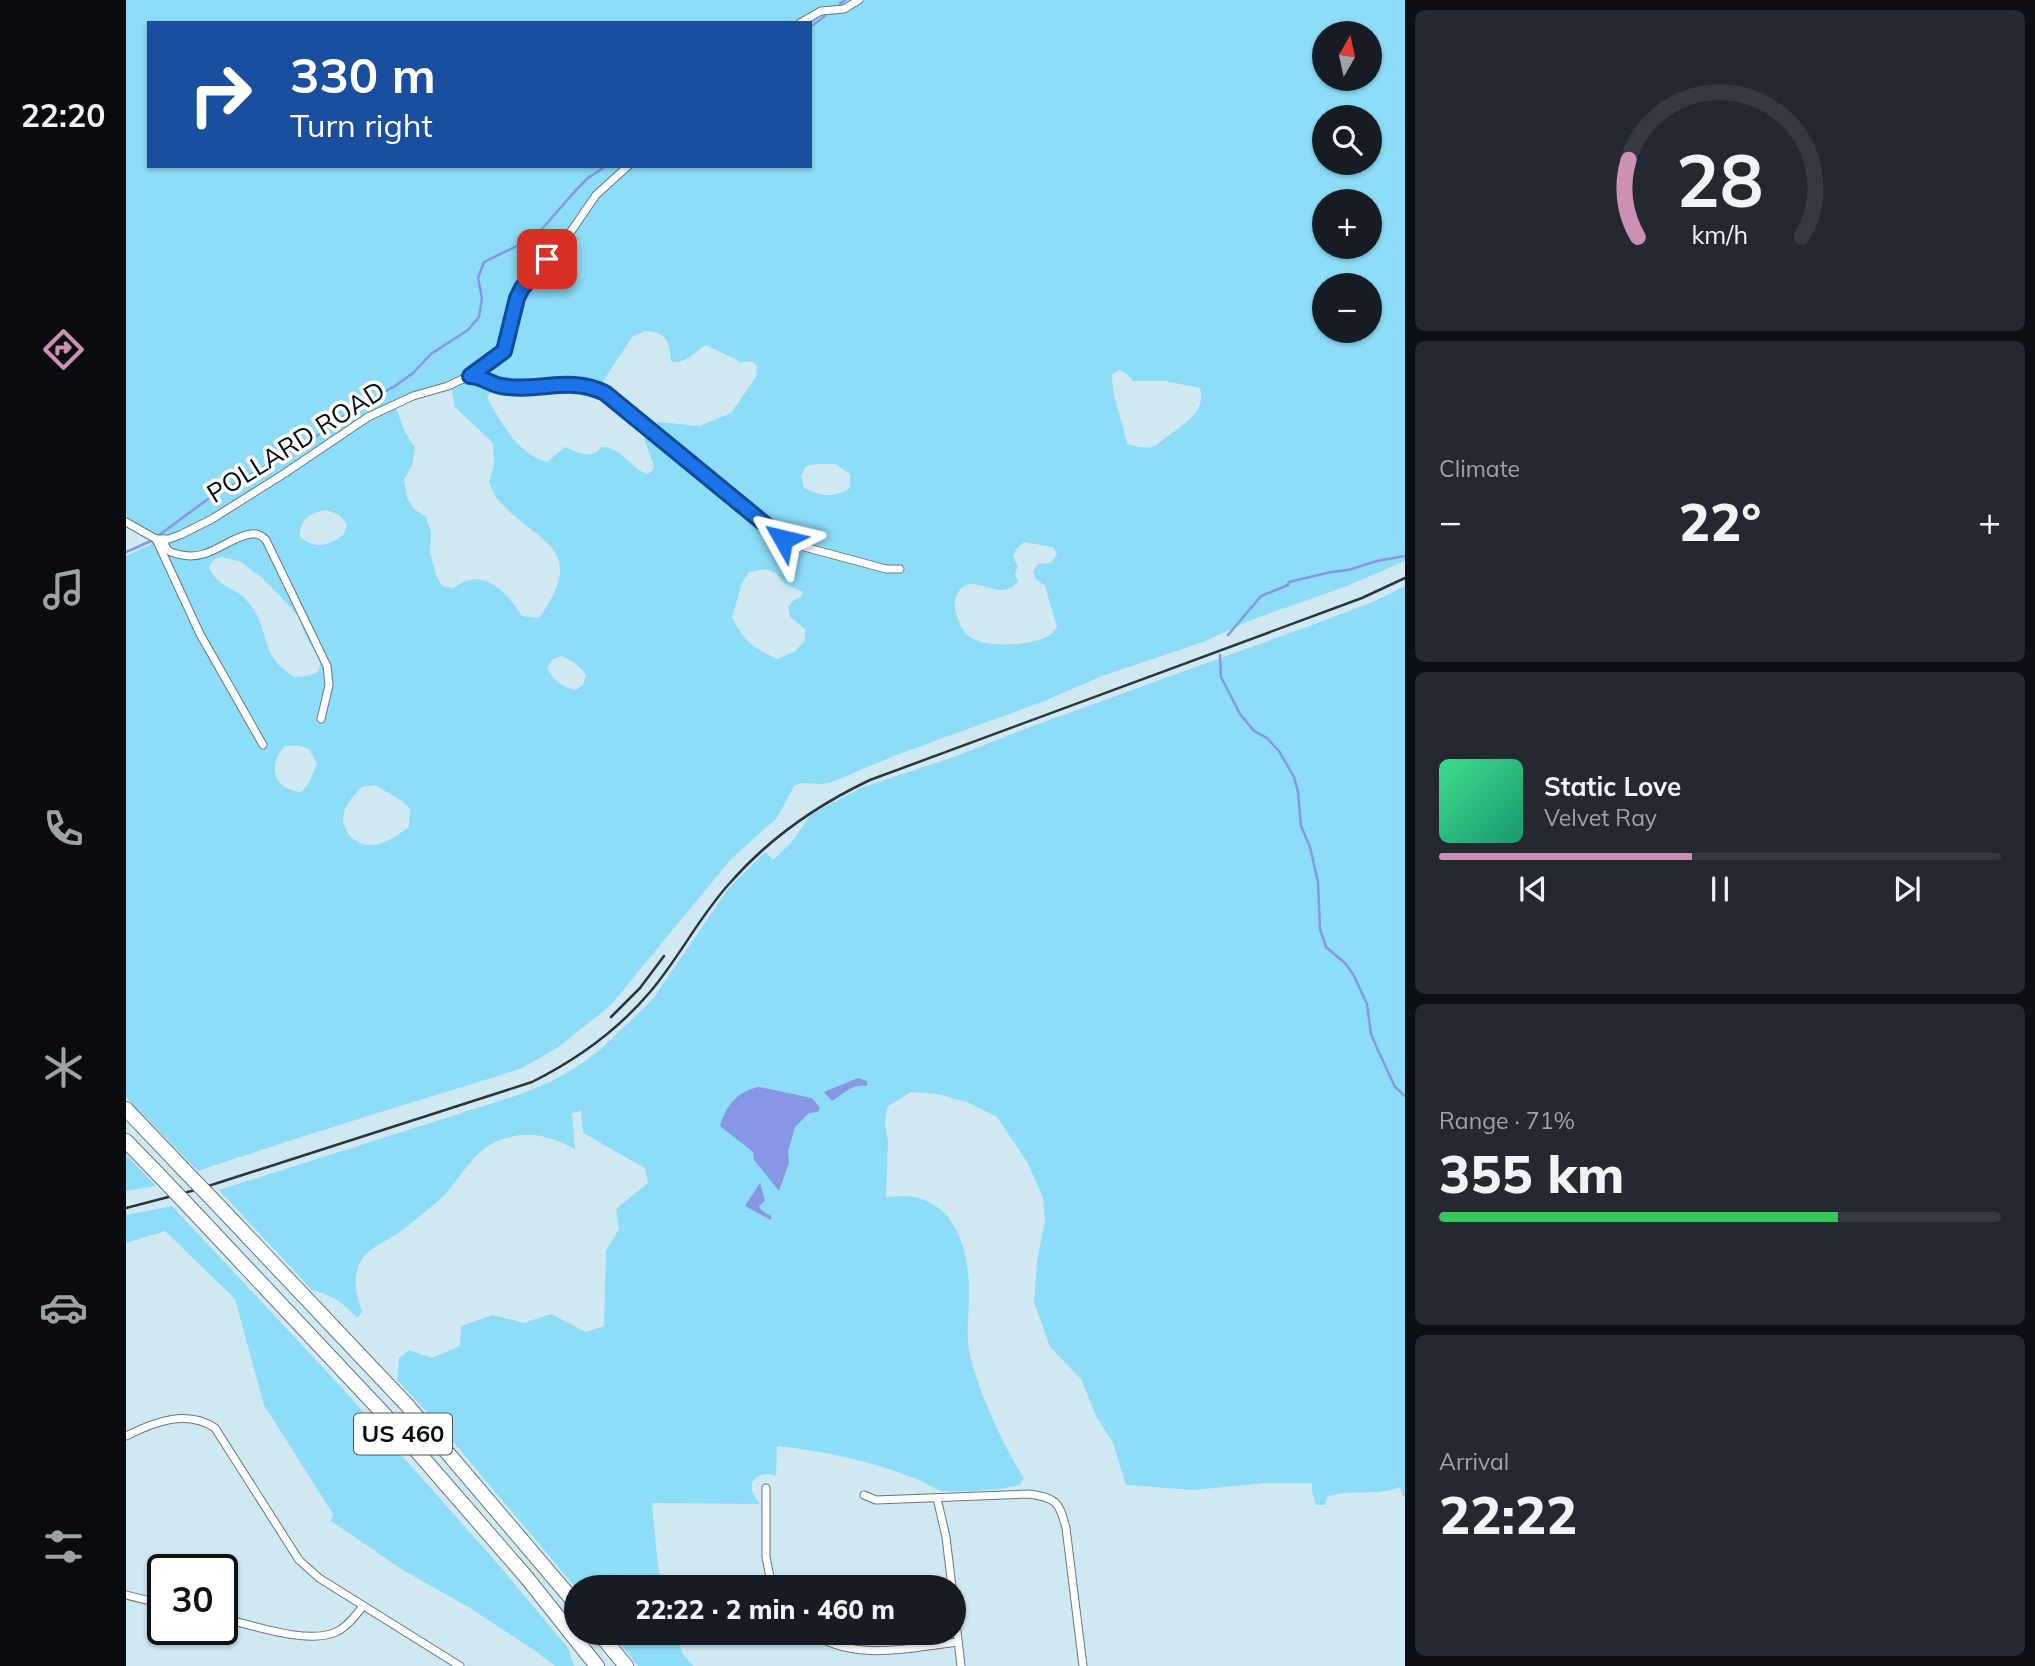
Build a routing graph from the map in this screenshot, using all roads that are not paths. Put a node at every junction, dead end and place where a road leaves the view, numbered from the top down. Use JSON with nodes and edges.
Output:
{"nodes":[{"id":1,"x":859,"y":0,"type":"edge"},
{"id":2,"x":804,"y":21,"type":"edge"},
{"id":3,"x":626,"y":168,"type":"edge"},
{"id":4,"x":470,"y":376,"type":"junction"},
{"id":5,"x":126,"y":522,"type":"edge"},
{"id":6,"x":160,"y":539,"type":"junction"},
{"id":7,"x":901,"y":569,"type":"dead end"},
{"id":8,"x":321,"y":719,"type":"dead end"},
{"id":9,"x":263,"y":746,"type":"dead end"},
{"id":10,"x":126,"y":1109,"type":"edge"},
{"id":11,"x":126,"y":1141,"type":"edge"},
{"id":12,"x":126,"y":1436,"type":"edge"},
{"id":13,"x":766,"y":1488,"type":"dead end"},
{"id":14,"x":864,"y":1494,"type":"dead end"},
{"id":15,"x":937,"y":1498,"type":"junction"},
{"id":16,"x":770,"y":1575,"type":"edge"},
{"id":17,"x":951,"y":1575,"type":"edge"},
{"id":18,"x":564,"y":1590,"type":"edge"},
{"id":19,"x":126,"y":1594,"type":"edge"},
{"id":20,"x":147,"y":1600,"type":"edge"},
{"id":21,"x":363,"y":1606,"type":"junction"},
{"id":22,"x":238,"y":1621,"type":"edge"},
{"id":23,"x":609,"y":1645,"type":"edge"},
{"id":24,"x":833,"y":1645,"type":"edge"},
{"id":25,"x":925,"y":1645,"type":"edge"},
{"id":26,"x":958,"y":1645,"type":"edge"},
{"id":27,"x":460,"y":1666,"type":"edge"},
{"id":28,"x":597,"y":1666,"type":"edge"},
{"id":29,"x":626,"y":1666,"type":"edge"},
{"id":30,"x":961,"y":1666,"type":"edge"},
{"id":31,"x":1083,"y":1666,"type":"edge"}],
"edges":[{"from":1,"to":2,"type":"street"},
{"from":3,"to":4,"type":"street","name":"POLLARD ROAD"},
{"from":4,"to":6,"type":"street","name":"POLLARD ROAD"},
{"from":4,"to":7,"type":"street"},
{"from":5,"to":6,"type":"street"},
{"from":6,"to":8,"type":"street"},
{"from":6,"to":9,"type":"street"},
{"from":10,"to":18,"type":"highway","number":"US 460","bridge":true},
{"from":11,"to":28,"type":"highway","number":"US 460","bridge":true},
{"from":12,"to":21,"type":"street"},
{"from":13,"to":16,"type":"street"},
{"from":14,"to":15,"type":"street"},
{"from":15,"to":17,"type":"street"},
{"from":15,"to":31,"type":"street"},
{"from":19,"to":20,"type":"street"},
{"from":21,"to":22,"type":"street"},
{"from":21,"to":27,"type":"street"},
{"from":23,"to":29,"type":"highway"},
{"from":24,"to":25,"type":"street"},
{"from":26,"to":30,"type":"street"}]}
